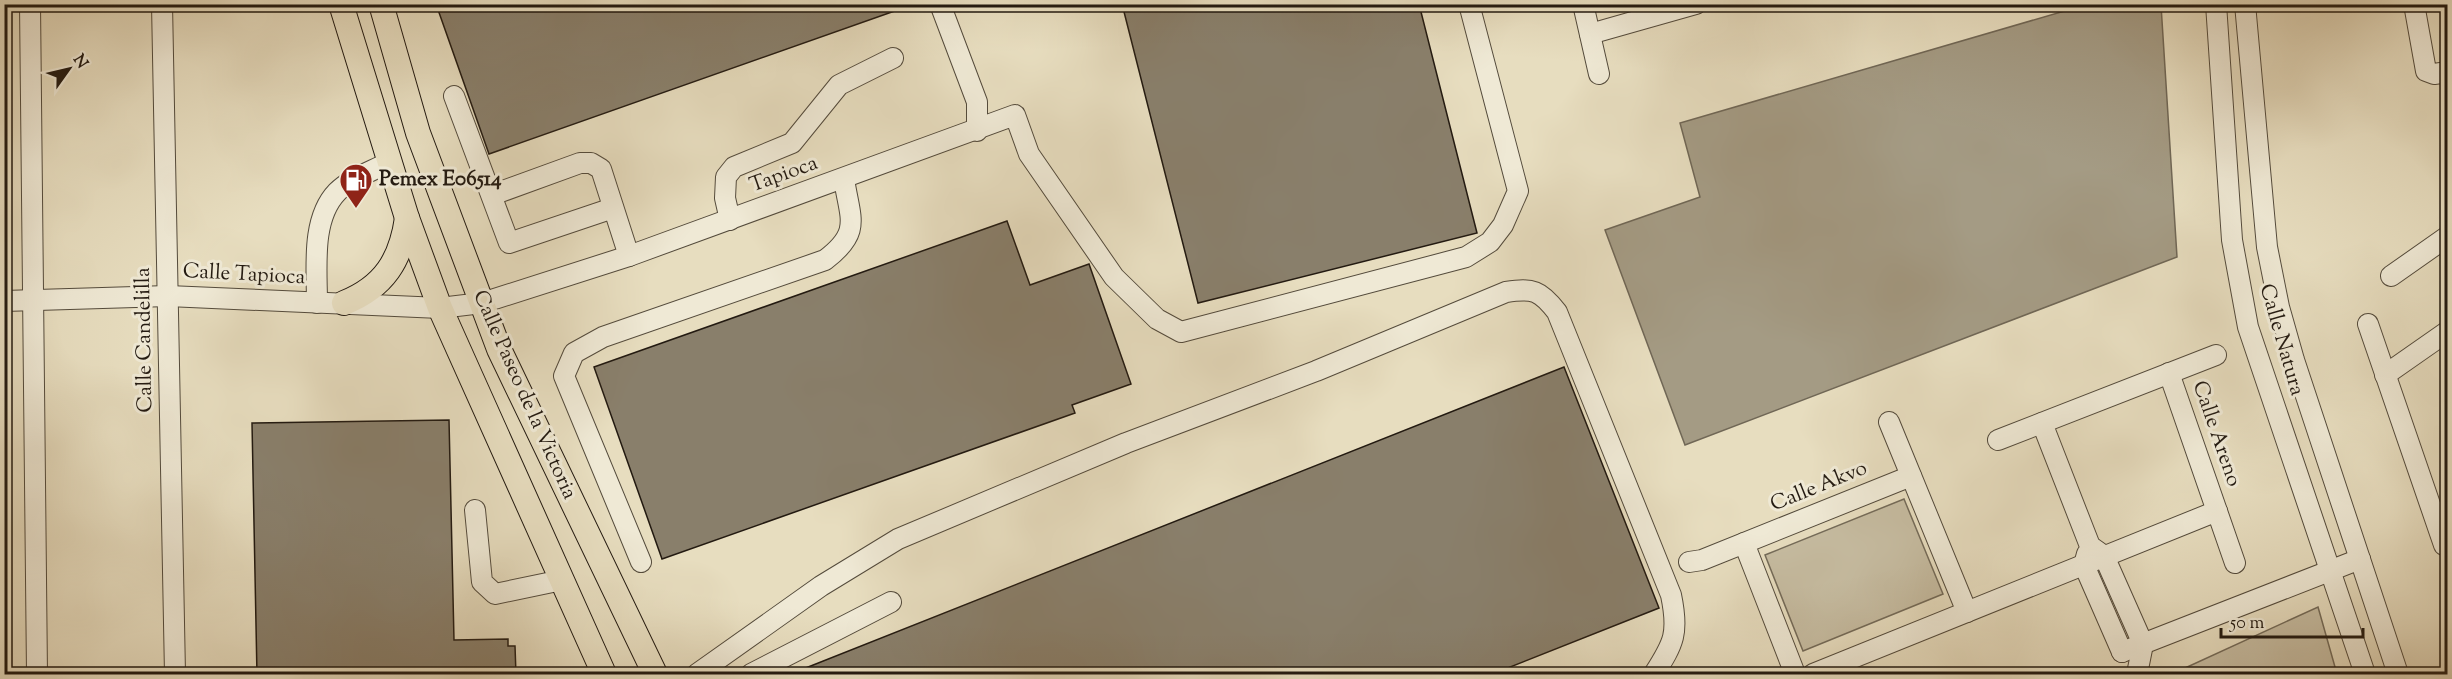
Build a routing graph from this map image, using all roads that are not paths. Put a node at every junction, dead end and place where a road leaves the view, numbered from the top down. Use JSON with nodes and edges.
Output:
{"nodes":[{"id":1,"x":30,"y":4,"type":"edge"},
{"id":2,"x":162,"y":4,"type":"edge"},
{"id":3,"x":341,"y":4,"type":"edge"},
{"id":4,"x":381,"y":4,"type":"edge"},
{"id":5,"x":940,"y":4,"type":"edge"},
{"id":6,"x":1469,"y":4,"type":"edge"},
{"id":7,"x":1582,"y":4,"type":"edge"},
{"id":8,"x":2216,"y":4,"type":"edge"},
{"id":9,"x":2245,"y":4,"type":"edge"},
{"id":10,"x":2414,"y":4,"type":"edge"},
{"id":11,"x":1686,"y":6,"type":"edge"},
{"id":12,"x":1590,"y":34,"type":"junction"},
{"id":13,"x":893,"y":58,"type":"dead end"},
{"id":14,"x":2448,"y":72,"type":"edge"},
{"id":15,"x":1599,"y":74,"type":"dead end"},
{"id":16,"x":454,"y":96,"type":"dead end"},
{"id":17,"x":976,"y":131,"type":"junction"},
{"id":18,"x":389,"y":162,"type":"junction"},
{"id":19,"x":844,"y":179,"type":"junction"},
{"id":20,"x":492,"y":195,"type":"junction"},
{"id":21,"x":613,"y":208,"type":"junction"},
{"id":22,"x":407,"y":218,"type":"junction"},
{"id":23,"x":730,"y":220,"type":"junction"},
{"id":24,"x":2448,"y":236,"type":"edge"},
{"id":25,"x":629,"y":256,"type":"junction"},
{"id":26,"x":2391,"y":276,"type":"dead end"},
{"id":27,"x":168,"y":296,"type":"junction"},
{"id":28,"x":33,"y":300,"type":"junction"},
{"id":29,"x":4,"y":301,"type":"edge"},
{"id":30,"x":317,"y":303,"type":"junction"},
{"id":31,"x":344,"y":303,"type":"junction"},
{"id":32,"x":482,"y":303,"type":"junction"},
{"id":33,"x":440,"y":308,"type":"junction"},
{"id":34,"x":2368,"y":324,"type":"dead end"},
{"id":35,"x":2448,"y":332,"type":"edge"},
{"id":36,"x":2216,"y":354,"type":"dead end"},
{"id":37,"x":2169,"y":373,"type":"junction"},
{"id":38,"x":2385,"y":375,"type":"junction"},
{"id":39,"x":1889,"y":422,"type":"dead end"},
{"id":40,"x":2042,"y":423,"type":"junction"},
{"id":41,"x":1998,"y":440,"type":"dead end"},
{"id":42,"x":1911,"y":476,"type":"junction"},
{"id":43,"x":475,"y":510,"type":"dead end"},
{"id":44,"x":2217,"y":511,"type":"junction"},
{"id":45,"x":2441,"y":512,"type":"edge"},
{"id":46,"x":1744,"y":543,"type":"junction"},
{"id":47,"x":2444,"y":545,"type":"dead end"},
{"id":48,"x":2093,"y":556,"type":"junction"},
{"id":49,"x":2360,"y":559,"type":"junction"},
{"id":50,"x":641,"y":562,"type":"dead end"},
{"id":51,"x":1689,"y":562,"type":"dead end"},
{"id":52,"x":2235,"y":563,"type":"dead end"},
{"id":53,"x":2330,"y":570,"type":"junction"},
{"id":54,"x":562,"y":580,"type":"junction"},
{"id":55,"x":891,"y":602,"type":"dead end"},
{"id":56,"x":1967,"y":612,"type":"junction"},
{"id":57,"x":2140,"y":659,"type":"edge"},
{"id":58,"x":37,"y":675,"type":"edge"},
{"id":59,"x":175,"y":675,"type":"edge"},
{"id":60,"x":604,"y":675,"type":"edge"},
{"id":61,"x":655,"y":675,"type":"edge"},
{"id":62,"x":697,"y":675,"type":"edge"},
{"id":63,"x":751,"y":675,"type":"edge"},
{"id":64,"x":1654,"y":675,"type":"edge"},
{"id":65,"x":1795,"y":675,"type":"edge"},
{"id":66,"x":1813,"y":675,"type":"edge"},
{"id":67,"x":2365,"y":675,"type":"edge"},
{"id":68,"x":2398,"y":675,"type":"edge"}],
"edges":[{"from":1,"to":28,"type":"street"},
{"from":2,"to":27,"type":"street","name":"Calle Candelilla"},
{"from":3,"to":18,"type":"main road","name":"Calle Paseo de la Victoria"},
{"from":4,"to":32,"type":"main road","name":"Calle Paseo de la Victoria"},
{"from":5,"to":17,"type":"street"},
{"from":6,"to":17,"type":"street","name":"Tapioca"},
{"from":7,"to":12,"type":"street"},
{"from":8,"to":53,"type":"street","name":"Calle Natura"},
{"from":9,"to":49,"type":"street","name":"Calle Natura"},
{"from":10,"to":14,"type":"street"},
{"from":11,"to":12,"type":"street"},
{"from":12,"to":15,"type":"street"},
{"from":13,"to":23,"type":"street"},
{"from":16,"to":20,"type":"street"},
{"from":17,"to":19,"type":"street","name":"Tapioca"},
{"from":18,"to":22,"type":"main road","name":"Calle Paseo de la Victoria"},
{"from":18,"to":30,"type":"street"},
{"from":19,"to":23,"type":"street","name":"Tapioca"},
{"from":19,"to":50,"type":"street"},
{"from":20,"to":21,"type":"street"},
{"from":20,"to":21,"type":"street"},
{"from":21,"to":25,"type":"street"},
{"from":22,"to":31,"type":"main road"},
{"from":22,"to":33,"type":"main road","name":"Calle Paseo de la Victoria"},
{"from":23,"to":25,"type":"street","name":"Tapioca"},
{"from":24,"to":26,"type":"street"},
{"from":25,"to":32,"type":"street","name":"Tapioca"},
{"from":27,"to":28,"type":"street","name":"Calle Tapioca"},
{"from":27,"to":30,"type":"street","name":"Calle Tapioca"},
{"from":27,"to":59,"type":"street","name":"Calle Candelilla"},
{"from":28,"to":29,"type":"street","name":"Calle Tapioca"},
{"from":28,"to":58,"type":"street"},
{"from":30,"to":31,"type":"street","name":"Calle Tapioca"},
{"from":31,"to":33,"type":"street","name":"Calle Tapioca"},
{"from":32,"to":33,"type":"street","name":"Calle Tapioca"},
{"from":32,"to":61,"type":"main road","name":"Calle Paseo de la Victoria"},
{"from":33,"to":54,"type":"main road","name":"Calle Paseo de la Victoria"},
{"from":34,"to":38,"type":"street"},
{"from":35,"to":38,"type":"street"},
{"from":36,"to":37,"type":"street","name":"Calle Areno"},
{"from":37,"to":40,"type":"street","name":"Calle Areno"},
{"from":37,"to":44,"type":"street","name":"Calle Areno"},
{"from":38,"to":45,"type":"street"},
{"from":39,"to":42,"type":"street"},
{"from":40,"to":41,"type":"street","name":"Calle Areno"},
{"from":40,"to":48,"type":"street"},
{"from":42,"to":46,"type":"street","name":"Calle Akvo"},
{"from":42,"to":56,"type":"street"},
{"from":43,"to":54,"type":"street"},
{"from":44,"to":48,"type":"street","name":"Calle Areno"},
{"from":44,"to":52,"type":"street","name":"Calle Areno"},
{"from":45,"to":47,"type":"street"},
{"from":46,"to":51,"type":"street","name":"Calle Akvo"},
{"from":46,"to":65,"type":"street"},
{"from":48,"to":56,"type":"street"},
{"from":48,"to":57,"type":"street"},
{"from":48,"to":57,"type":"street"},
{"from":49,"to":53,"type":"street"},
{"from":49,"to":68,"type":"street","name":"Calle Natura"},
{"from":53,"to":57,"type":"street"},
{"from":53,"to":67,"type":"street","name":"Calle Natura"},
{"from":54,"to":60,"type":"main road","name":"Calle Paseo de la Victoria"},
{"from":55,"to":63,"type":"street"},
{"from":56,"to":66,"type":"street"},
{"from":62,"to":64,"type":"street"}]}
